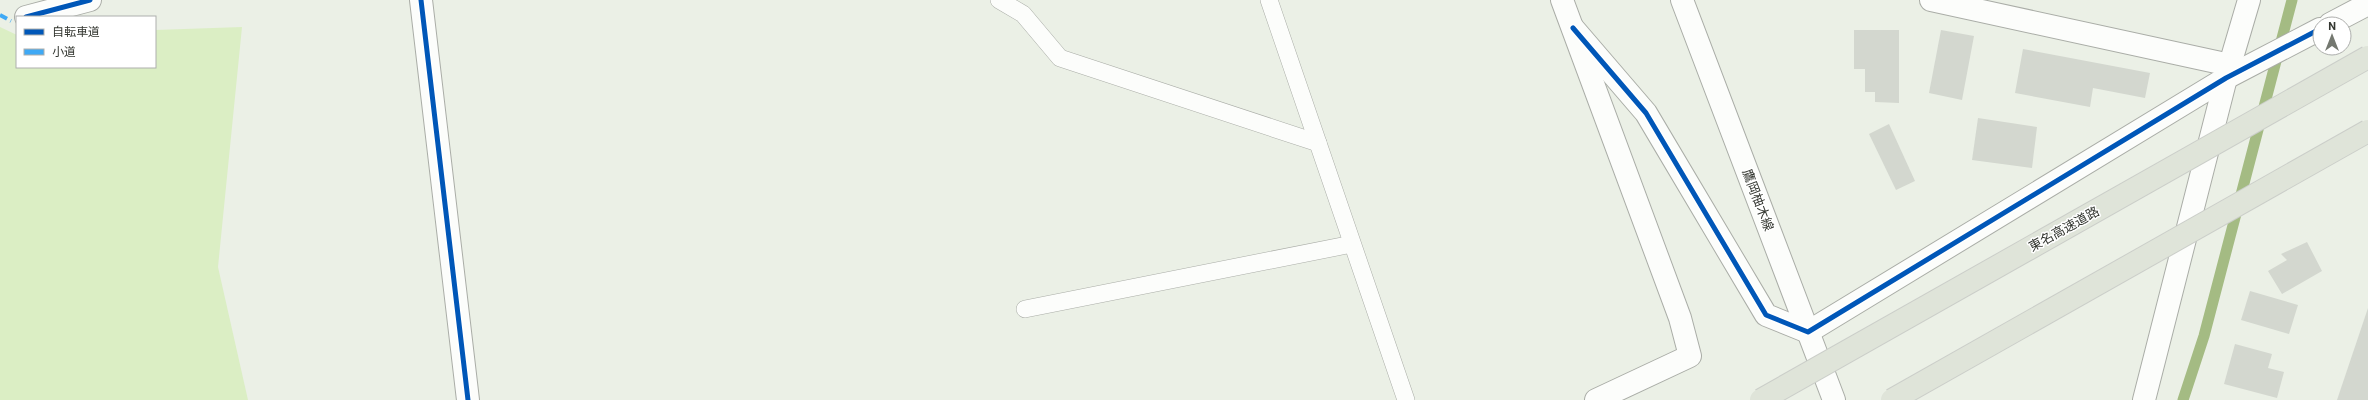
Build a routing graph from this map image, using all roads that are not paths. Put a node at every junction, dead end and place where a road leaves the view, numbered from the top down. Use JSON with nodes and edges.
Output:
{"nodes":[{"id":1,"x":90,"y":0,"type":"edge"},
{"id":2,"x":421,"y":0,"type":"edge"},
{"id":3,"x":999,"y":0,"type":"edge"},
{"id":4,"x":1269,"y":0,"type":"edge"},
{"id":5,"x":1562,"y":0,"type":"edge"},
{"id":6,"x":1682,"y":0,"type":"edge"},
{"id":7,"x":1931,"y":0,"type":"edge"},
{"id":8,"x":2249,"y":0,"type":"edge"},
{"id":9,"x":2368,"y":4,"type":"edge"},
{"id":10,"x":29,"y":16,"type":"edge"},
{"id":11,"x":2345,"y":16,"type":"edge"},
{"id":12,"x":1573,"y":28,"type":"junction"},
{"id":13,"x":2312,"y":33,"type":"edge"},
{"id":14,"x":2368,"y":57,"type":"edge"},
{"id":15,"x":2228,"y":72,"type":"junction"},
{"id":16,"x":2368,"y":131,"type":"edge"},
{"id":17,"x":1318,"y":142,"type":"junction"},
{"id":18,"x":1352,"y":244,"type":"junction"},
{"id":19,"x":1025,"y":309,"type":"dead end"},
{"id":20,"x":1808,"y":332,"type":"junction"},
{"id":21,"x":468,"y":400,"type":"edge"},
{"id":22,"x":1406,"y":400,"type":"edge"},
{"id":23,"x":1596,"y":400,"type":"edge"},
{"id":24,"x":1761,"y":400,"type":"edge"},
{"id":25,"x":1834,"y":400,"type":"edge"},
{"id":26,"x":1892,"y":400,"type":"edge"},
{"id":27,"x":2144,"y":400,"type":"edge"}],
"edges":[{"from":1,"to":10,"type":"street"},
{"from":2,"to":21,"type":"street"},
{"from":3,"to":17,"type":"lane"},
{"from":4,"to":17,"type":"lane"},
{"from":5,"to":12,"type":"street"},
{"from":6,"to":20,"type":"street","name":"鷹岡柚木線"},
{"from":7,"to":15,"type":"street"},
{"from":8,"to":15,"type":"street"},
{"from":9,"to":11,"type":"street"},
{"from":12,"to":20,"type":"street"},
{"from":12,"to":23,"type":"street"},
{"from":13,"to":15,"type":"street"},
{"from":14,"to":24,"type":"highway","name":"東名高速道路","bridge":true},
{"from":15,"to":20,"type":"street"},
{"from":15,"to":27,"type":"street"},
{"from":16,"to":26,"type":"highway","bridge":true},
{"from":17,"to":18,"type":"lane"},
{"from":18,"to":19,"type":"lane"},
{"from":18,"to":22,"type":"lane"},
{"from":20,"to":25,"type":"street","name":"鷹岡柚木線"}]}
